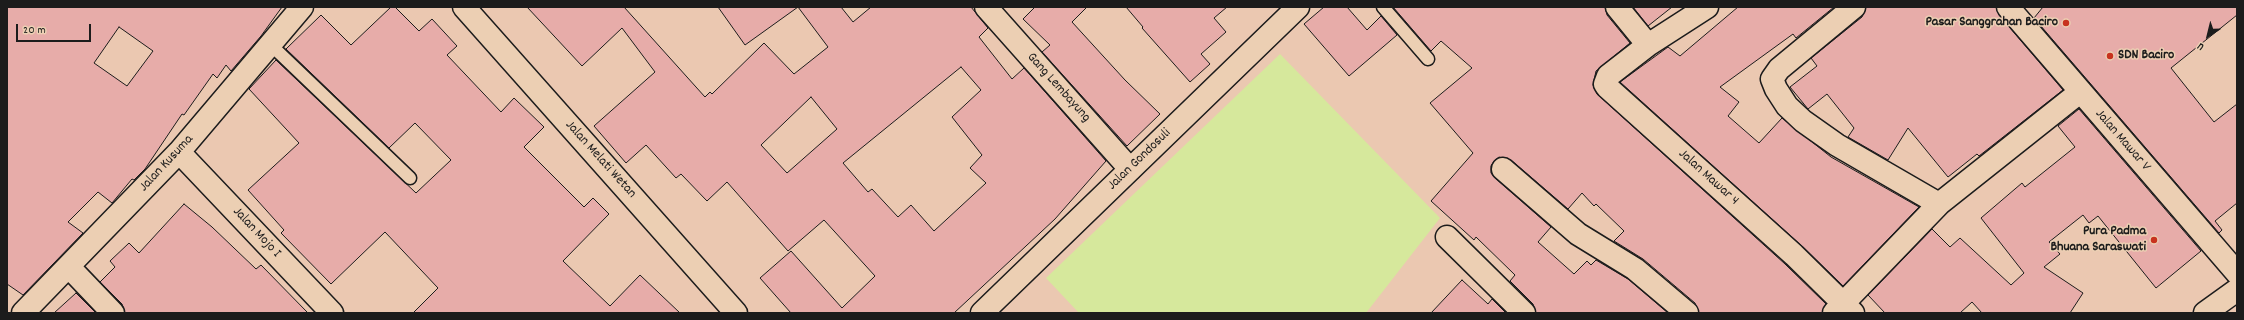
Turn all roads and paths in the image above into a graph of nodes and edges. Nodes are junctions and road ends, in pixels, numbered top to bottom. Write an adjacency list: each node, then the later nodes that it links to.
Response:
1 (302, 7): 10 (street, Jalan Kusuma)
2 (464, 7): 27 (street, Jalan Melati Wetan)
3 (986, 7): 15 (street, Gang Lembayung)
4 (1298, 7): 15 (street, Jalan Gondosuli)
5 (1383, 7): 12 (lane)
6 (1617, 7): 11 (street)
7 (1707, 7): 11 (street)
8 (1854, 7): 18 (street)
9 (2008, 7): 13 (street, Jalan Mawar V)
10 (271, 45): 14 (street, Jalan Kusuma); 17 (lane)
11 (1648, 45): 23 (street, Jalan Mawar 4)
12 (1428, 59)
13 (2080, 92): 18 (street); 21 (street, Jalan Mawar V)
14 (180, 152): 20 (street, Jalan Kusuma); 26 (street, Jalan Mojo I)
15 (1130, 169): 28 (street, Jalan Gondosuli)
16 (1503, 169): 30 (street)
17 (410, 178)
18 (1939, 204): 23 (street)
19 (1447, 237): 29 (street)
20 (69, 267): 24 (street, Jalan Kusuma); 25 (street)
21 (2237, 273)
22 (2237, 290): 31 (street)
23 (1844, 310)
24 (23, 313)
25 (113, 313)
26 (332, 313)
27 (736, 313)
28 (982, 313)
29 (1524, 313)
30 (1687, 313)
31 (2205, 313)

